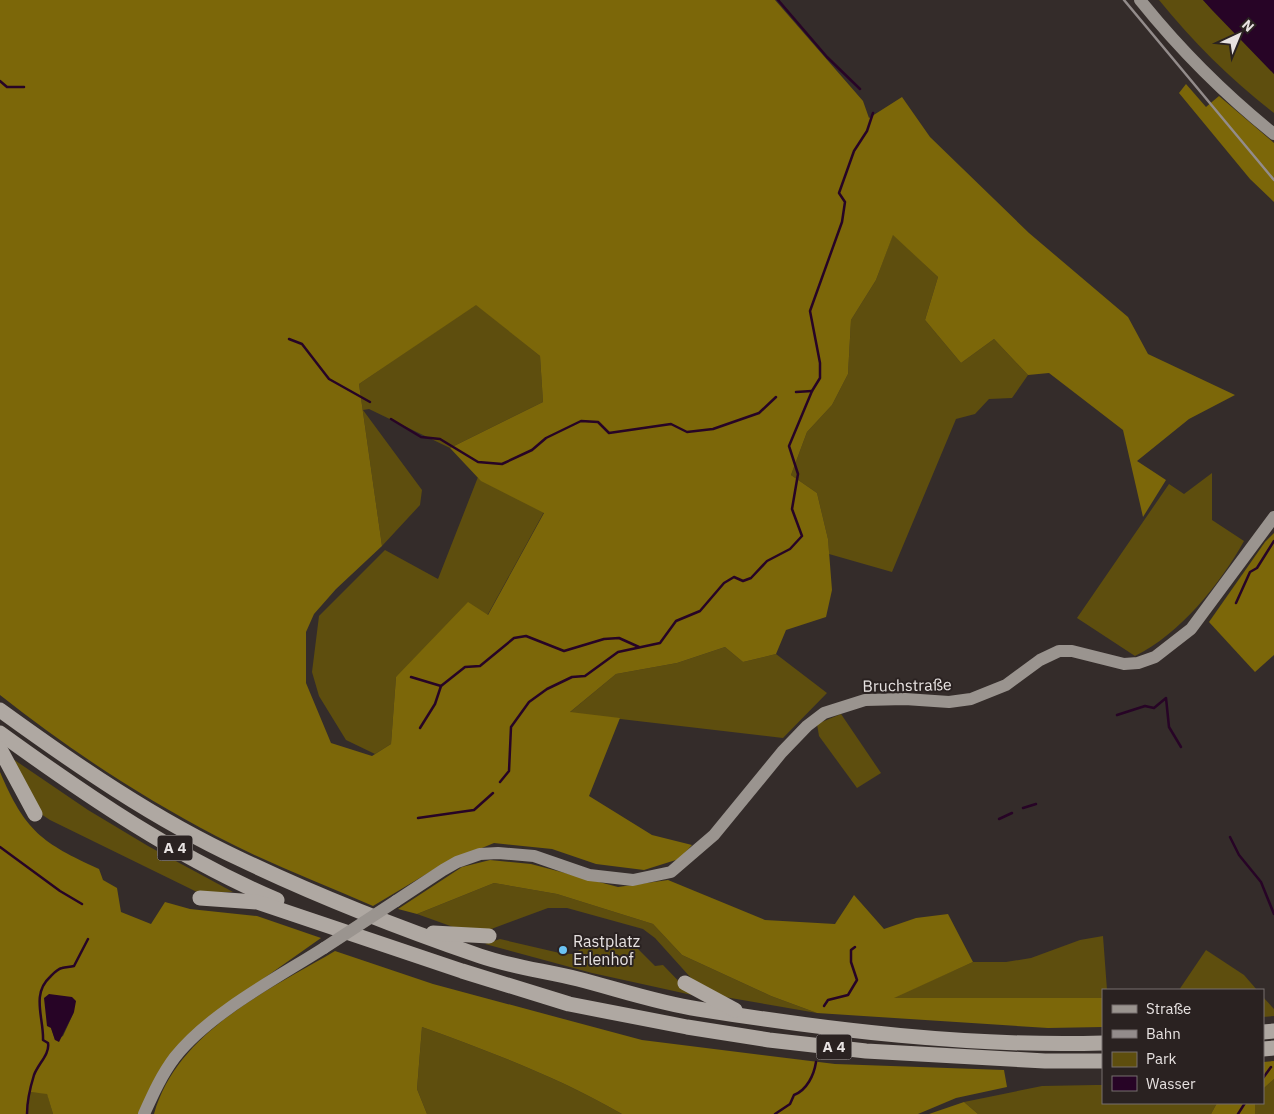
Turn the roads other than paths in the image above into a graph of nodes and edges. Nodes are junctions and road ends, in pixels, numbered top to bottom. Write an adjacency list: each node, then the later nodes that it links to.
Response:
1 (1140, 0): 2 (main road)
2 (1274, 134)
3 (1274, 516): 16 (main road, Bruchstraße, bridge)
4 (0, 710): 9 (highway, A 4)
5 (0, 733): 11 (highway, A 4)
6 (0, 749): 7 (highway)
7 (35, 814)
8 (200, 898): 11 (highway)
9 (418, 932): 10 (highway); 13 (highway, A 4)
10 (489, 936)
11 (365, 939): 15 (highway, A 4)
12 (685, 984): 13 (highway)
13 (742, 1015): 14 (highway, A 4)
14 (1102, 1043)
15 (1102, 1061)
16 (144, 1114)

